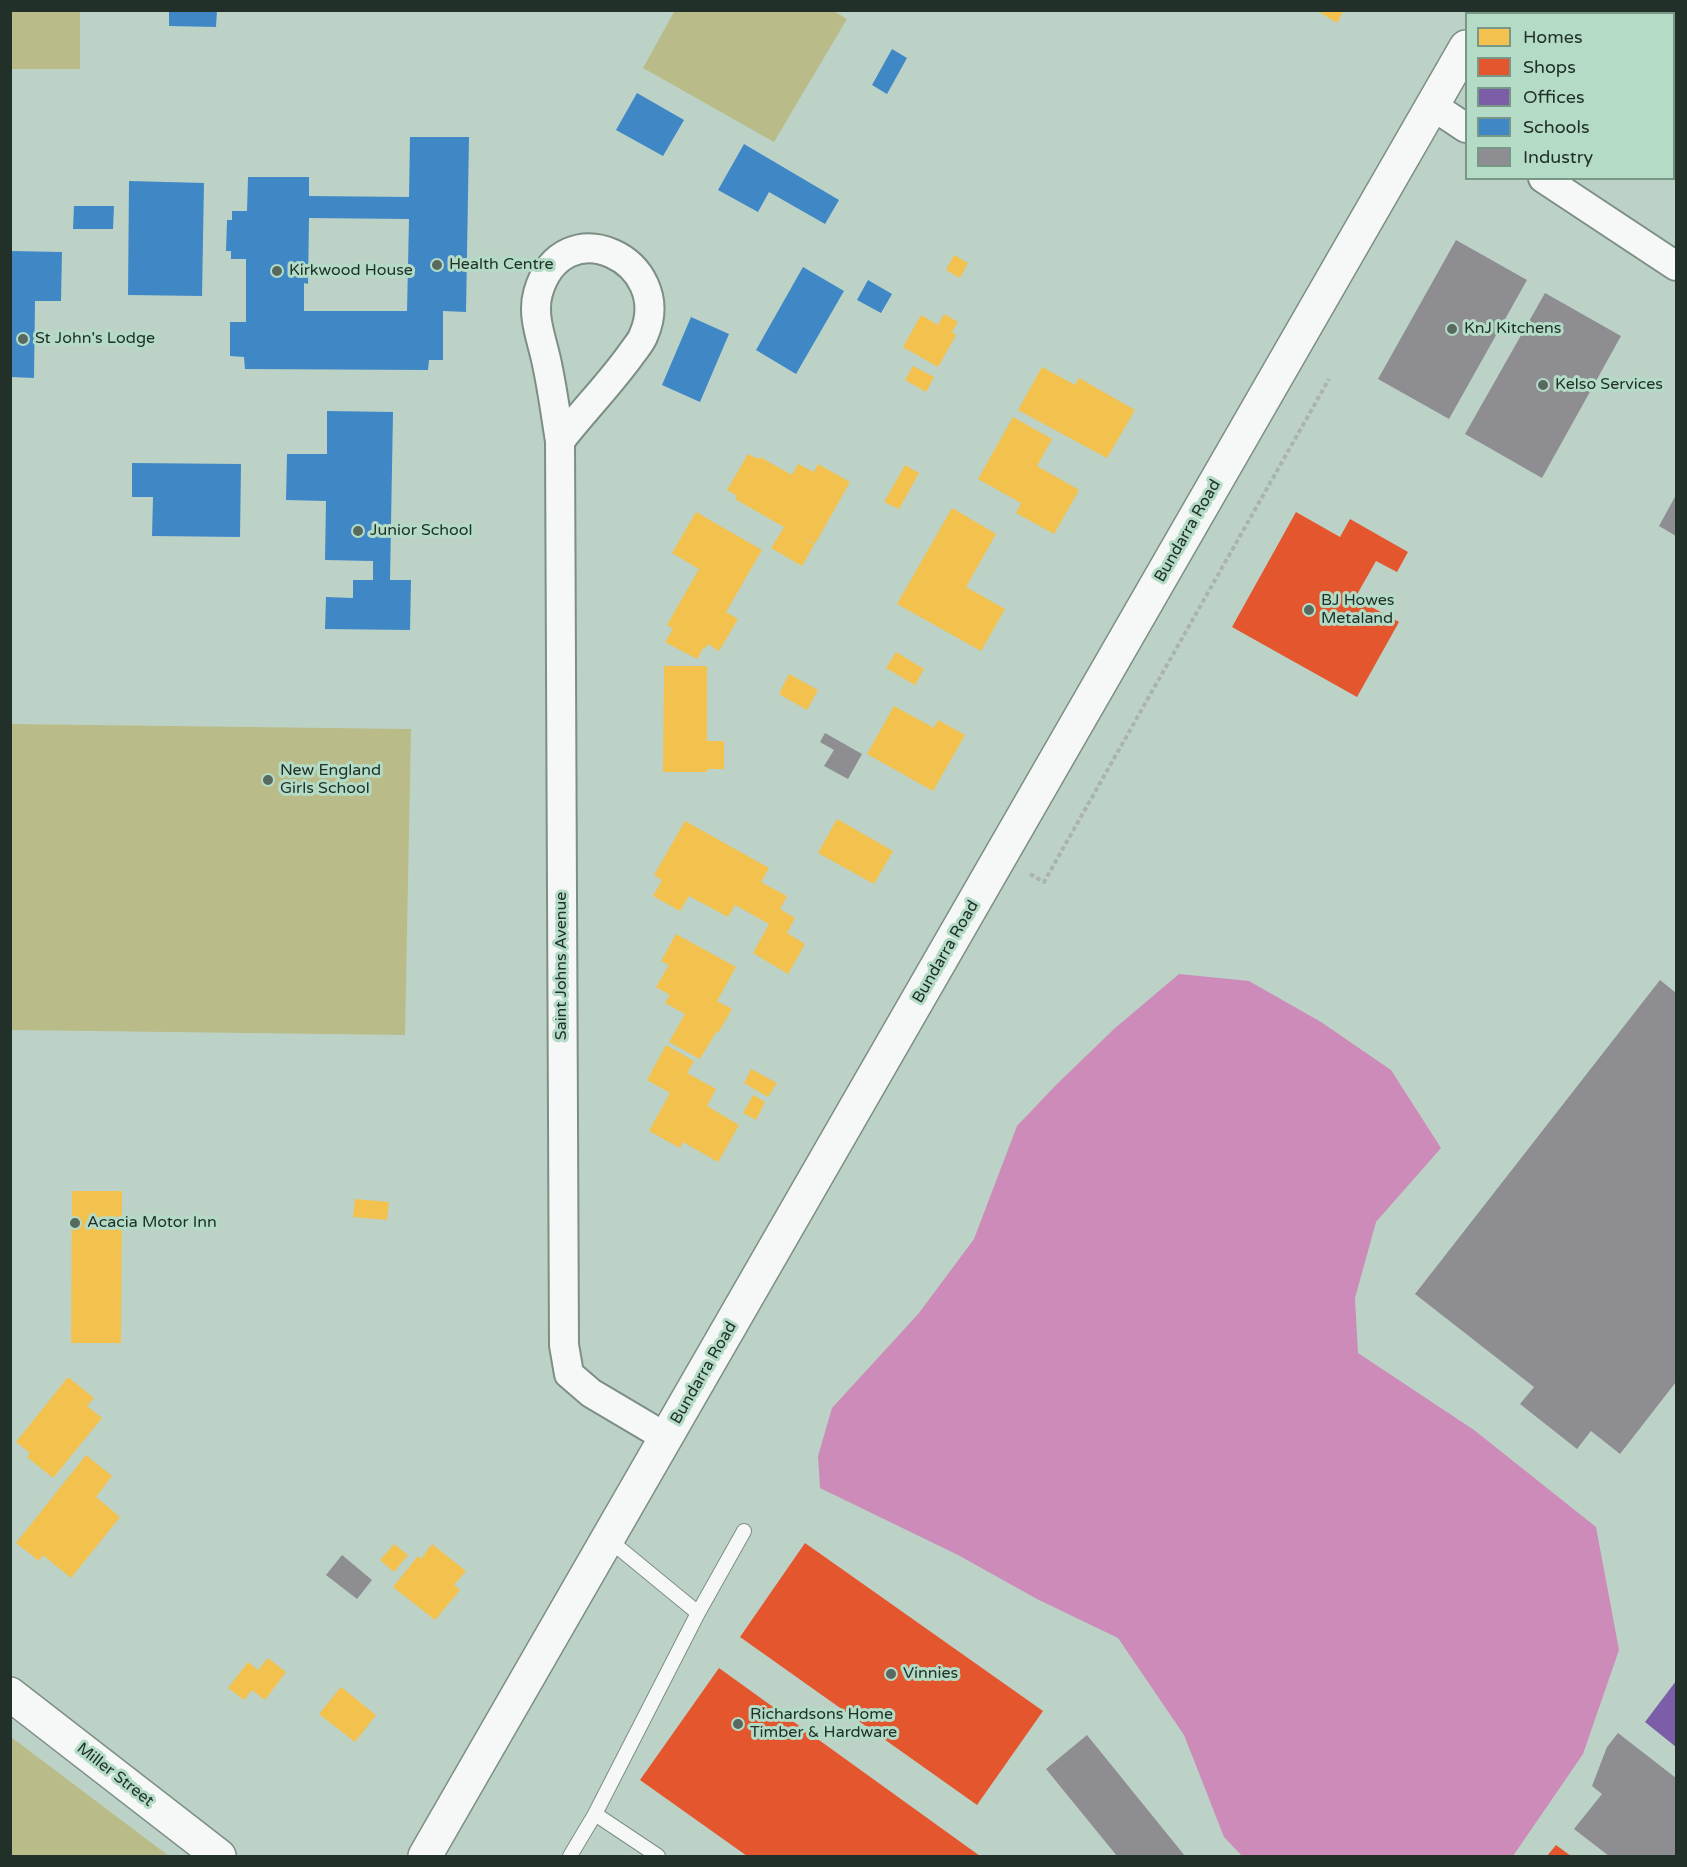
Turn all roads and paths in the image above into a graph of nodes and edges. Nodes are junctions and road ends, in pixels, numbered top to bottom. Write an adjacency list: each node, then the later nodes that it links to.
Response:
1 (1465, 50): 2 (main road, Bundarra Road)
2 (1433, 106): 3 (street); 9 (main road, Bundarra Road)
3 (1465, 127)
4 (1546, 180): 5 (street)
5 (1677, 266)
6 (1329, 379): 8 (path)
7 (560, 441): 7 (street, Saint Johns Avenue); 9 (street, Saint Johns Avenue)
8 (1029, 874)
9 (667, 1438): 11 (main road, Bundarra Road)
10 (744, 1531): 12 (lane)
11 (608, 1539): 12 (lane); 16 (main road, Bundarra Road)
12 (698, 1612): 14 (lane)
13 (10, 1694): 15 (main road, Miller Street)
14 (595, 1814): 17 (lane); 18 (lane)
15 (219, 1857)
16 (425, 1857)
17 (570, 1857)
18 (658, 1857)

